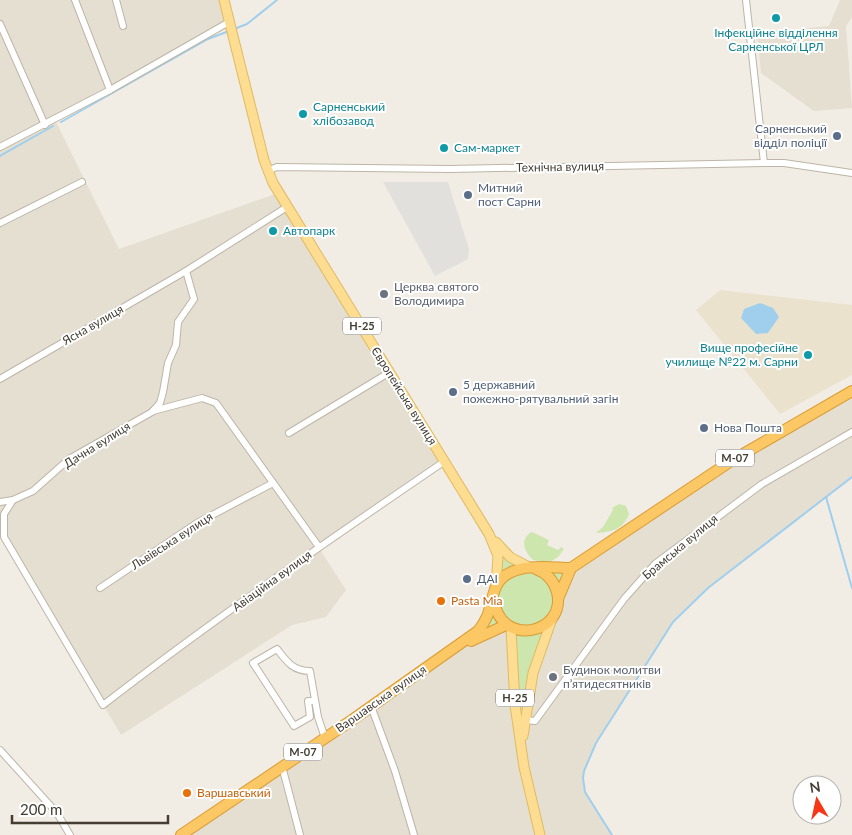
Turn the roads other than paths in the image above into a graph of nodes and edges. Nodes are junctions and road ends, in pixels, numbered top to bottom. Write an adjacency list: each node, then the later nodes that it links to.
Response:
1 (75, 0): 8 (street)
2 (116, 0): 6 (street)
3 (224, 0): 7 (main road, Європейська вулиця / Н-25)
4 (746, 0): 11 (street)
5 (0, 24): 9 (street)
6 (123, 26)
7 (230, 27): 8 (street); 12 (main road, Європейська вулиця / Н-25)
8 (110, 90): 9 (street)
9 (45, 125): 10 (street)
10 (0, 147)
11 (764, 163): 12 (street, Технічна вулиця); 13 (street, Технічна вулиця)
12 (267, 171): 15 (main road, Європейська вулиця / Н-25)
13 (852, 174)
14 (82, 182): 16 (street)
15 (288, 207): 17 (street); 18 (main road, Європейська вулиця / Н-25)
16 (0, 223)
17 (186, 271): 19 (street, Ясна вулиця); 21 (street)
18 (390, 372): 23 (street); 24 (main road, Європейська вулиця / Н-25)
19 (0, 380)
20 (852, 391): 33 (highway, М-07)
21 (152, 412): 25 (street, Дачна вулиця); 26 (street, Дачна вулиця)
22 (852, 432): 43 (street, Брамська вулиця)
23 (289, 433)
24 (445, 461): 30 (main road, Європейська вулиця / Н-25); 31 (street, Авіаційна вулиця)
25 (273, 483): 31 (street, Дачна вулиця); 34 (street, Львівська вулиця)
26 (13, 500): 27 (street); 28 (street, Дачна вулиця)
27 (0, 502)
28 (6, 508): 29 (street, Дачна вулиця); 31 (street, Авіаційна вулиця)
29 (0, 516)
30 (489, 534): 32 (main road, Європейська вулиця / Н-25); 35 (main road, Європейська вулиця / Н-25)
31 (319, 547)
32 (532, 568): 33 (highway); 35 (highway); 37 (highway, Н-25)
33 (571, 568): 37 (highway)
34 (100, 588)
35 (495, 589): 36 (highway, М-07)
36 (494, 600): 39 (highway, Н-25); 40 (highway, М-07)
37 (558, 600): 38 (highway)
38 (555, 612): 39 (highway); 43 (main road, Н-25)
39 (509, 626): 40 (highway, М-07); 47 (main road, Н-25)
40 (456, 647): 42 (highway, Варшавська вулиця / М-07)
41 (314, 701): 41 (street); 44 (street)
42 (371, 706): 44 (highway, Варшавська вулиця / М-07); 51 (street)
43 (525, 720): 47 (main road, Н-25)
44 (325, 738): 46 (highway, Варшавська вулиця / М-07)
45 (0, 750): 48 (street)
46 (282, 766): 49 (highway, Варшавська вулиця / М-07); 50 (street)
47 (524, 767): 52 (main road, Н-25)
48 (70, 835)
49 (181, 835)
50 (300, 835)
51 (414, 835)
52 (540, 835)

